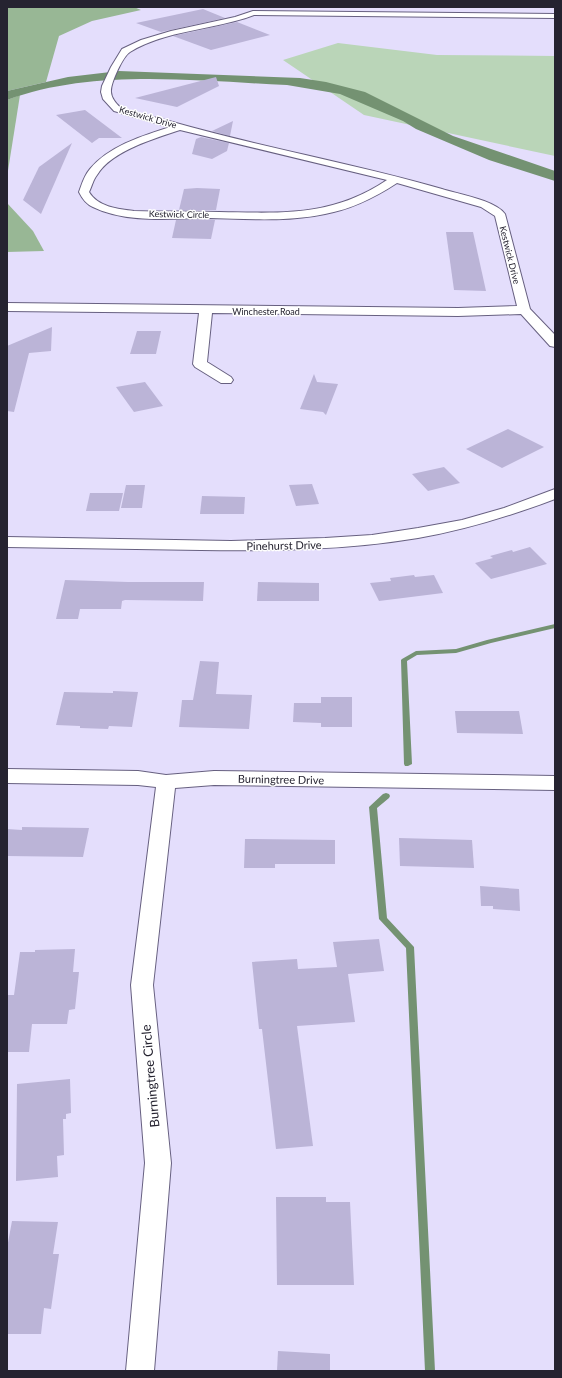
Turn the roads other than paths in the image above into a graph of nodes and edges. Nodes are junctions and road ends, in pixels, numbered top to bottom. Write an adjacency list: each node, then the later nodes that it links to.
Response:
1 (240, 7): 3 (street)
2 (459, 11): 3 (street, Kestwick Drive); 4 (street, Kestwick Drive)
3 (253, 13): 5 (street, Kestwick Drive)
4 (555, 16)
5 (180, 126): 6 (street, Kestwick Drive); 6 (street, Kestwick Circle)
6 (395, 179): 9 (street, Kestwick Drive)
7 (7, 307): 8 (street, Winchester Road)
8 (206, 310): 9 (street, Winchester Road); 11 (street)
9 (524, 310): 10 (street, Kestwick Drive)
10 (555, 343)
11 (226, 380)
12 (555, 494): 13 (street, Pinehurst Drive)
13 (7, 542)
14 (7, 776): 15 (street, Burningtree Drive)
15 (166, 782): 16 (street, Burningtree Drive); 17 (street, Burningtree Circle)
16 (555, 783)
17 (140, 1371)

